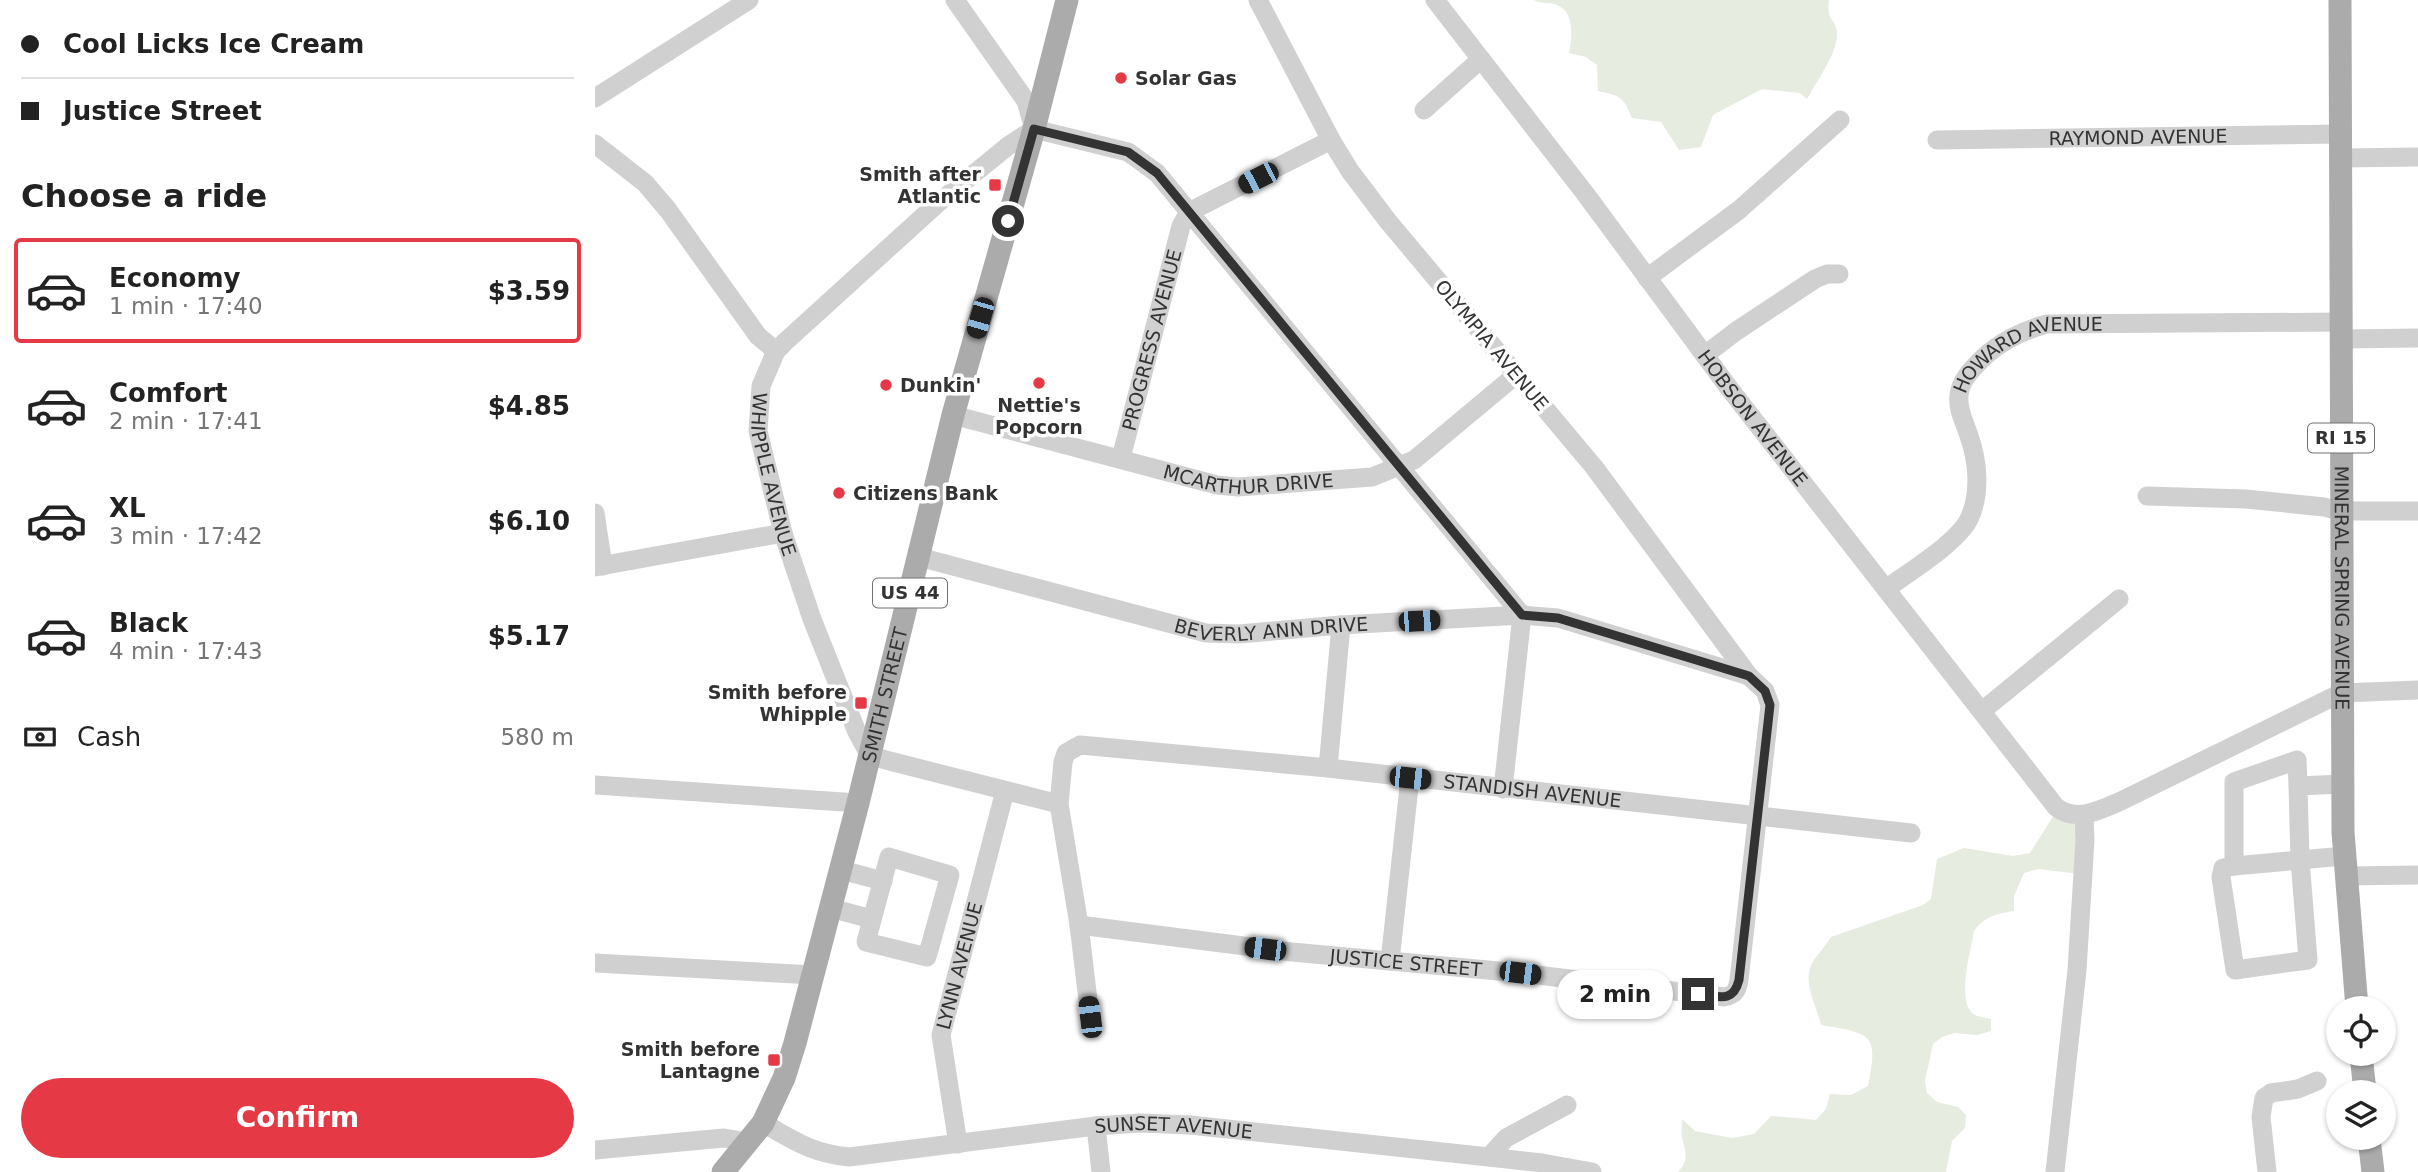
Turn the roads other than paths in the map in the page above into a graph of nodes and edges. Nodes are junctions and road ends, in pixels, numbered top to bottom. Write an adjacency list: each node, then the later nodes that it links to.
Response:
1 (749, 0): 8 (street)
2 (954, 0): 11 (street)
3 (1067, 0): 11 (main road, SMITH STREET / US 44)
4 (1258, 0): 13 (street, OLYMPIA AVENUE)
5 (1436, 0): 7 (street, HOBSON AVENUE)
6 (2340, 0): 12 (main road, MINERAL SPRING AVENUE / RI 15)
7 (1481, 59): 9 (street); 20 (street, HOBSON AVENUE)
8 (595, 98)
9 (1424, 110)
10 (1840, 120): 20 (street)
11 (1034, 129): 18 (street); 23 (street, WHIPPLE AVENUE); 26 (main road, SMITH STREET / US 44)
12 (2340, 134): 14 (street, RAYMOND AVENUE); 17 (main road, MINERAL SPRING AVENUE / RI 15)
13 (1331, 140): 18 (street); 25 (street, OLYMPIA AVENUE)
14 (1937, 140)
15 (595, 144): 23 (street)
16 (2418, 157): 17 (street)
17 (2341, 158): 21 (main road, MINERAL SPRING AVENUE / RI 15)
18 (1189, 212): 27 (street, PROGRESS AVENUE); 28 (street)
19 (1839, 274): 24 (street)
20 (1647, 278): 24 (street, HOBSON AVENUE)
21 (2341, 331): 22 (street, HOWARD AVENUE); 30 (main road, MINERAL SPRING AVENUE / RI 15); 36 (street, HOWARD AVENUE)
22 (2418, 338)
23 (776, 351): 33 (street, WHIPPLE AVENUE)
24 (1705, 355): 36 (street, HOBSON AVENUE)
25 (1517, 374): 28 (street, MCARTHUR DRIVE); 40 (street, OLYMPIA AVENUE)
26 (953, 415): 27 (street, MCARTHUR DRIVE); 34 (main road, SMITH STREET / US 44)
27 (1121, 458): 28 (street, MCARTHUR DRIVE)
28 (1398, 467): 38 (street)
29 (2147, 496): 30 (street)
30 (2341, 511): 31 (street); 42 (main road, MINERAL SPRING AVENUE / RI 15)
31 (2418, 511)
32 (595, 513): 35 (street)
33 (783, 533): 35 (street); 44 (street, WHIPPLE AVENUE)
34 (919, 558): 39 (street, BEVERLY ANN DRIVE); 44 (main road, SMITH STREET / US 44)
35 (599, 566)
36 (1887, 588): 43 (street, HOBSON AVENUE)
37 (2119, 599): 43 (street)
38 (1522, 615): 39 (street, BEVERLY ANN DRIVE); 40 (street, BEVERLY ANN DRIVE); 50 (street)
39 (1341, 625): 45 (street)
40 (1749, 676): 55 (street, OLYMPIA AVENUE)
41 (2418, 690): 42 (street)
42 (2341, 693): 47 (main road, MINERAL SPRING AVENUE / RI 15); 54 (street)
43 (1982, 711): 54 (street, HOBSON AVENUE)
44 (870, 756): 51 (street); 52 (main road, SMITH STREET / US 44)
45 (1328, 768): 46 (street, STANDISH AVENUE); 53 (street, STANDISH AVENUE)
46 (1410, 778): 50 (street, STANDISH AVENUE); 66 (street)
47 (2342, 784): 49 (street); 59 (main road, MINERAL SPRING AVENUE / RI 15)
48 (595, 785): 52 (street)
49 (2298, 786): 57 (street); 58 (street)
50 (1503, 789): 55 (street, STANDISH AVENUE)
51 (1005, 791): 53 (street); 77 (street, LYNN AVENUE)
52 (858, 803): 60 (main road, SMITH STREET / US 44)
53 (1059, 804): 65 (street)
54 (2084, 814): 84 (street)
55 (1757, 815): 56 (street, STANDISH AVENUE); 69 (street, OLYMPIA AVENUE)
56 (1911, 833)
57 (2300, 860): 58 (street); 58 (street); 59 (street)
58 (2234, 866)
59 (2345, 866): 61 (street); 70 (main road, MINERAL SPRING AVENUE / RI 15)
60 (841, 870): 62 (street); 63 (main road, SMITH STREET / US 44)
61 (2418, 875)
62 (883, 881): 64 (street); 64 (street)
63 (830, 908): 64 (street); 68 (main road, SMITH STREET / US 44)
64 (872, 919)
65 (1079, 925): 66 (street, JUSTICE STREET); 71 (street)
66 (1391, 961): 69 (street, JUSTICE STREET)
67 (595, 963): 68 (street)
68 (814, 975): 74 (main road, SMITH STREET / US 44)
69 (1731, 995)
70 (2356, 996)
71 (1090, 1017)
72 (2317, 1082): 85 (street)
73 (1567, 1105): 80 (street)
74 (763, 1123): 76 (main road, SMITH STREET / US 44); 77 (street, SUNSET AVENUE)
75 (1097, 1126): 77 (street, SUNSET AVENUE); 80 (street, SUNSET AVENUE); 82 (street)
76 (748, 1142): 78 (street); 81 (main road, SMITH STREET / US 44)
77 (958, 1144)
78 (595, 1150)
79 (2370, 1150): 86 (main road)
80 (1489, 1157): 83 (street, SUNSET AVENUE)
81 (723, 1172)
82 (1101, 1172)
83 (1592, 1172)
84 (2055, 1172)
85 (2267, 1172)
86 (2372, 1172)

